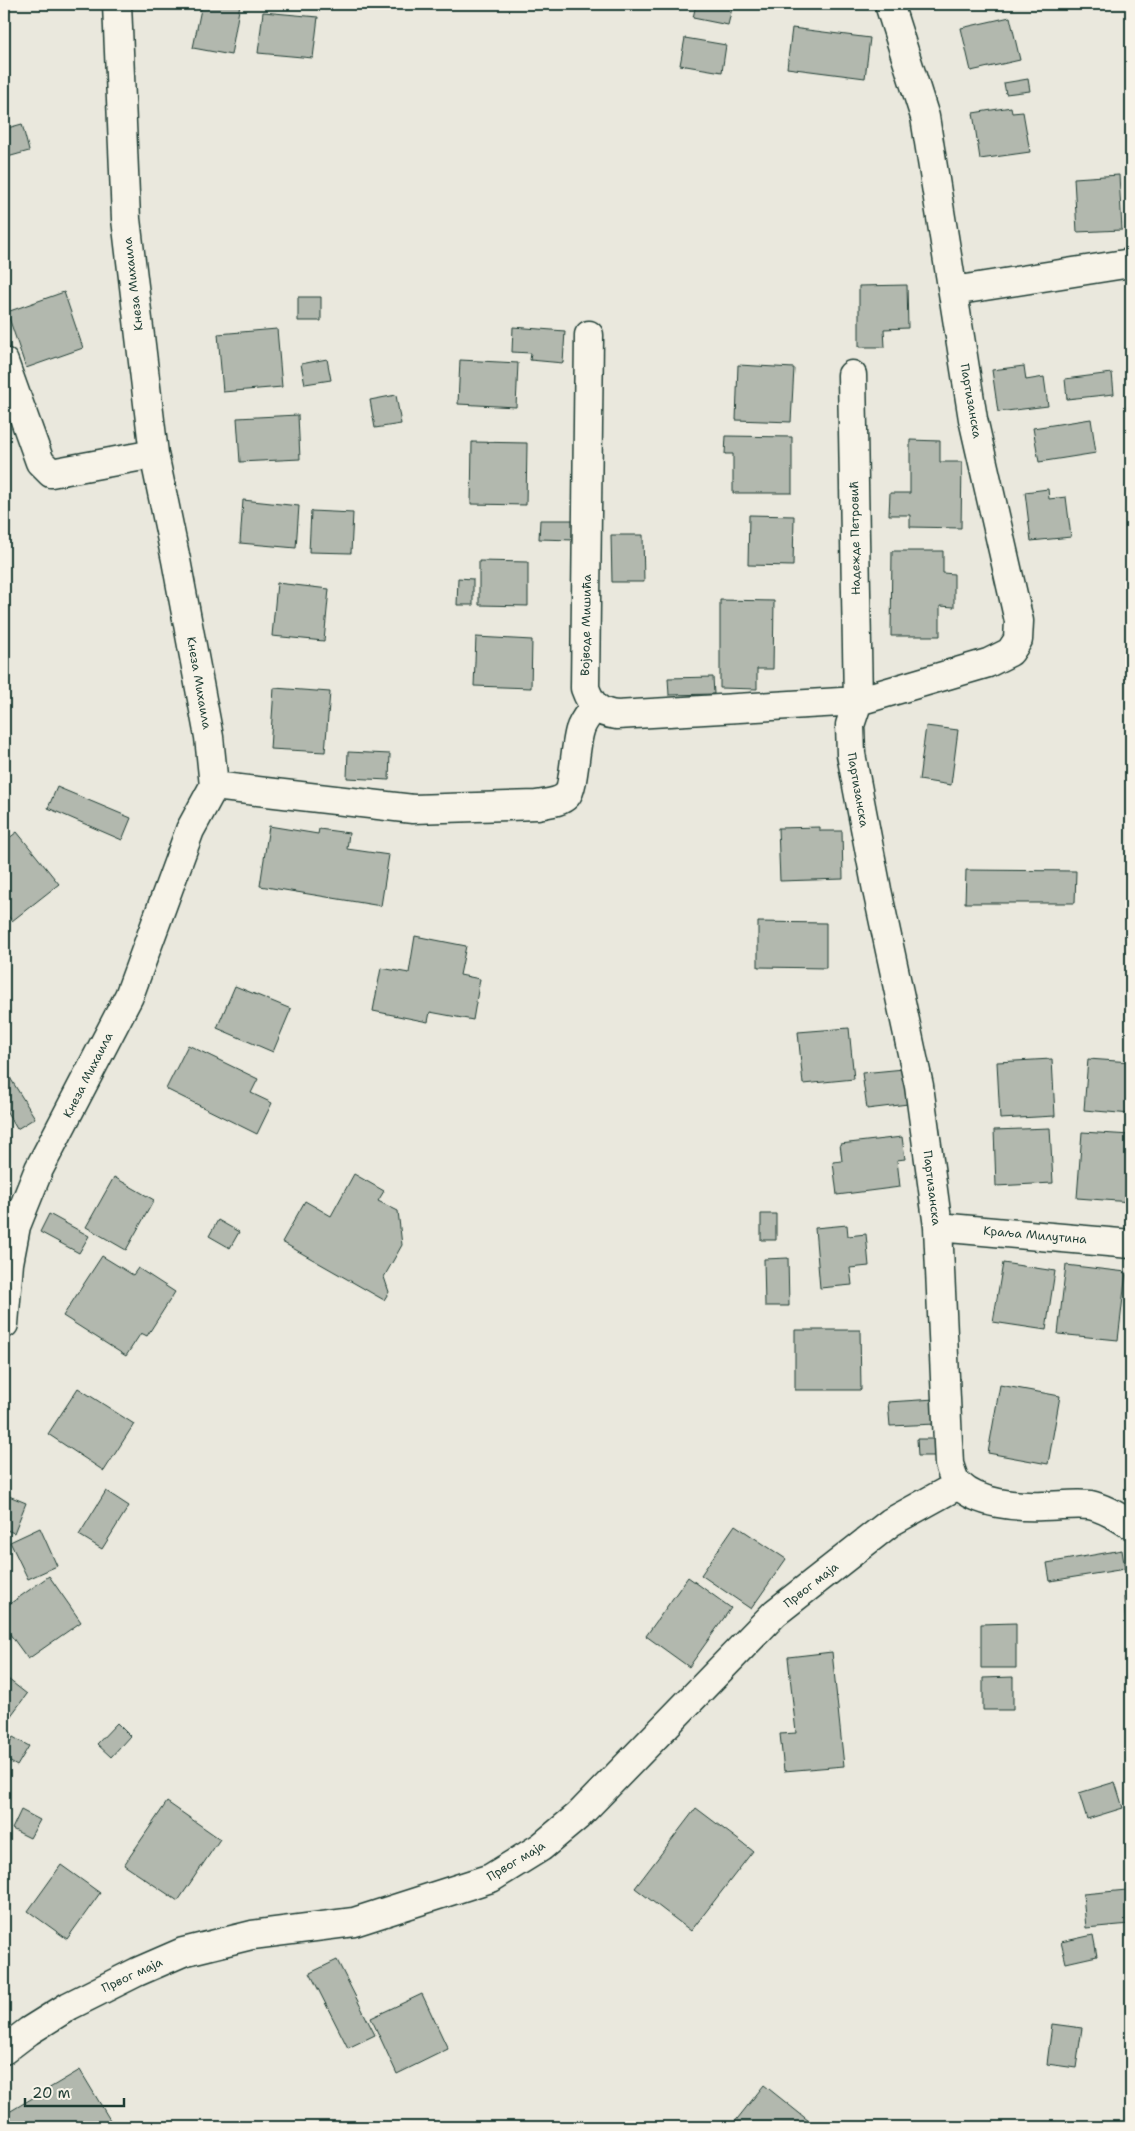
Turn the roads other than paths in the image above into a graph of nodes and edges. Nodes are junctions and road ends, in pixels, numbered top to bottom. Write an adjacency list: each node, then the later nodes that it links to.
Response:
1 (117, 4): 8 (street, Кнеза Михаила)
2 (888, 4): 4 (street, Партизанска)
3 (1131, 263): 4 (street)
4 (953, 291): 9 (street, Партизанска)
5 (589, 334): 10 (street, Војводе Мишића)
6 (4, 362): 8 (street)
7 (852, 375): 9 (street, Надежде Петровић)
8 (154, 454): 11 (street, Кнеза Михаила)
9 (858, 701): 10 (street); 12 (street, Партизанска)
10 (594, 707): 11 (street)
11 (214, 786): 14 (street, Кнеза Михаила)
12 (938, 1227): 13 (street, Краља Милутина); 15 (street, Партизанска)
13 (1131, 1244)
14 (4, 1324)
15 (958, 1484): 16 (street); 17 (street, Првог маја)
16 (1131, 1525)
17 (4, 2050)

